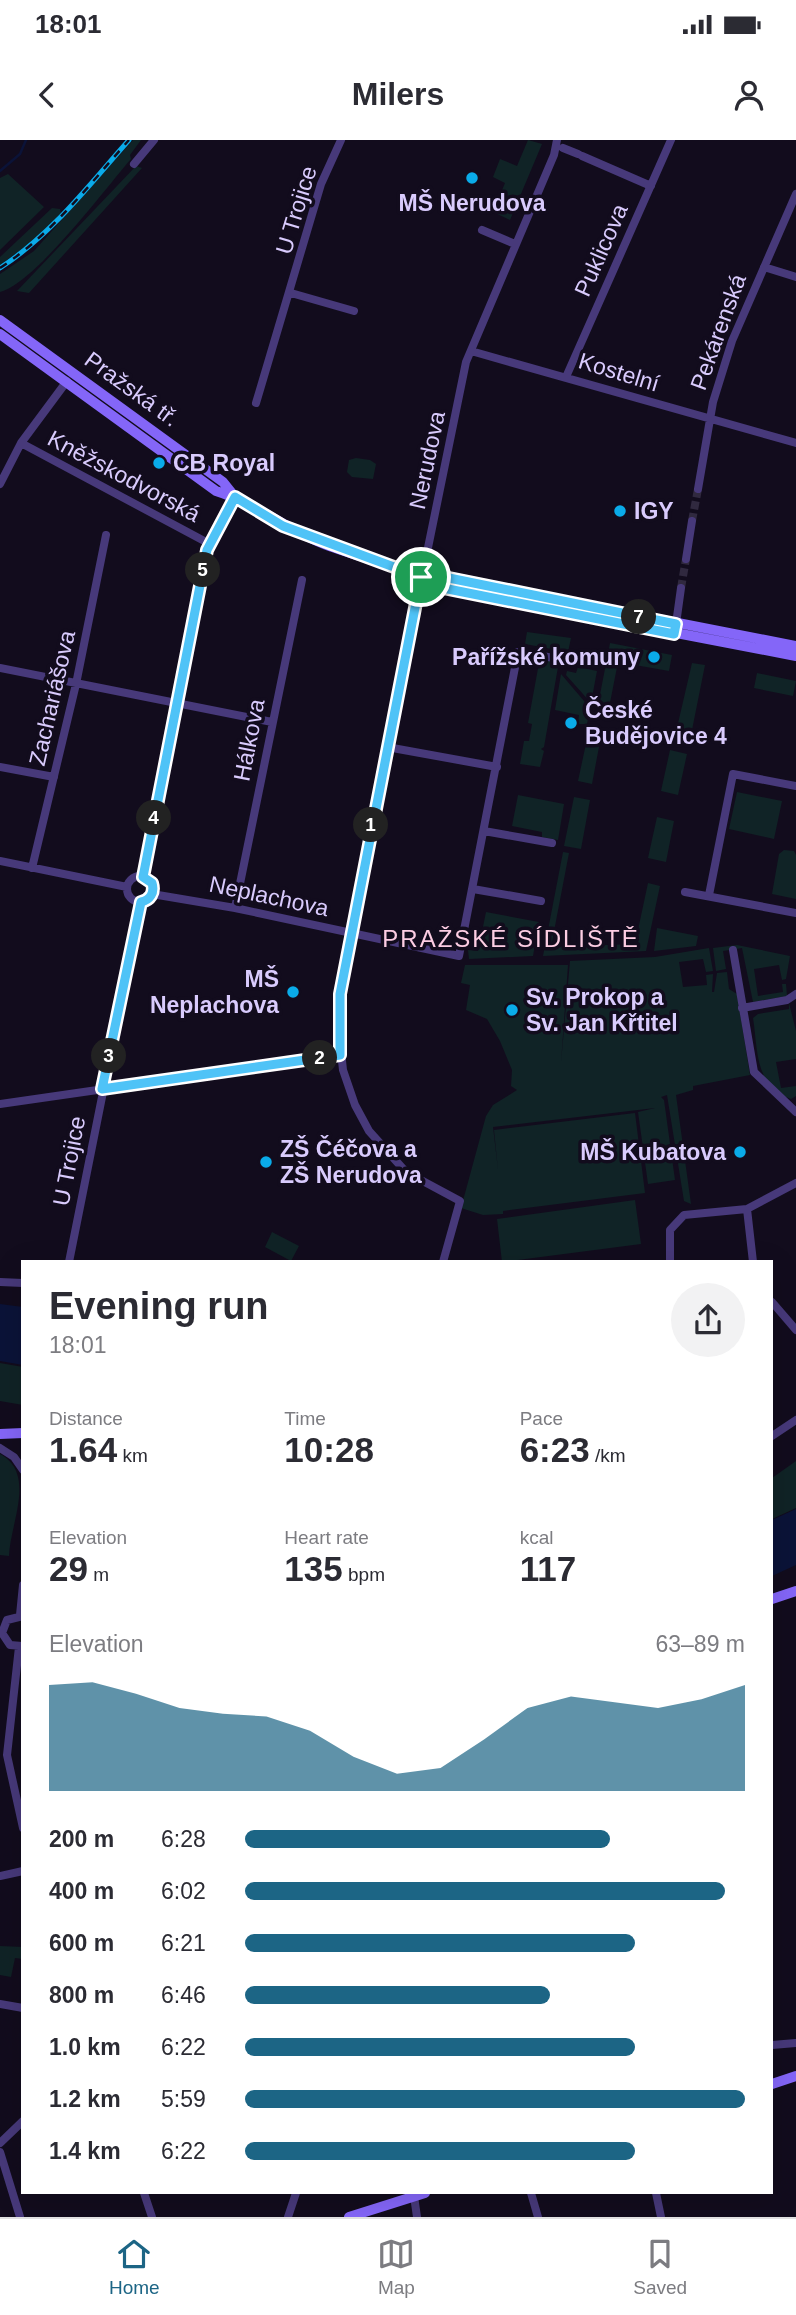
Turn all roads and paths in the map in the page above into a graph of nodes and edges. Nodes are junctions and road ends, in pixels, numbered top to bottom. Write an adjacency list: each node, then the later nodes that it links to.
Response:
1 (154, 140): 6 (street)
2 (341, 140): 13 (street, U Trojice)
3 (557, 140): 10 (street, Nerudova)
4 (671, 140): 7 (street, Puklicova)
5 (564, 148): 7 (street)
6 (134, 164)
7 (651, 186): 18 (street, Puklicova)
8 (796, 194): 11 (street, Pekárenská)
9 (482, 230): 10 (street)
10 (515, 244): 17 (street, Nerudova)
11 (764, 267): 12 (street); 21 (street, Pekárenská)
12 (796, 277)
13 (291, 293): 14 (street); 20 (street, U Trojice)
14 (354, 311)
15 (0, 320): 26 (street, Pražská tř.)
16 (0, 334): 19 (street, Pražská tř.)
17 (471, 351): 18 (street, Kostelní); 31 (street, Nerudova)
18 (566, 377): 21 (street, Kostelní)
19 (67, 381): 22 (street); 26 (street, Pražská tř.)
20 (256, 403)
21 (710, 419): 23 (street, Kostelní); 25 (street, Pekárenská)
22 (21, 443): 24 (street); 29 (street, Kněžskodvorská)
23 (796, 443)
24 (0, 484)
25 (698, 489)
26 (235, 497): 29 (street); 31 (street, Pražská tř.)
27 (692, 521): 30 (street)
28 (106, 535): 39 (street, Zachariášova)
29 (208, 543): 40 (street)
30 (686, 559)
31 (421, 577): 34 (street, Pražská tř.); 42 (street, Nerudova)
32 (302, 580): 41 (street, Hálkova)
33 (681, 588): 34 (street)
34 (678, 634): 35 (street, Pražská tř.); 36 (street, Pražská tř.)
35 (796, 646)
36 (796, 656)
37 (572, 661): 44 (street)
38 (0, 668): 39 (street)
39 (76, 684): 40 (street); 45 (street, Zachariášova)
40 (176, 704): 41 (street); 51 (street)
41 (272, 722): 59 (street, Hálkova)
42 (387, 747): 44 (street); 61 (street, Nerudova)
43 (0, 766): 45 (street)
44 (497, 768): 47 (street)
45 (54, 777): 50 (street, Zachariášova)
46 (796, 786): 56 (street)
47 (484, 831): 48 (street); 53 (street)
48 (552, 843)
49 (0, 861): 50 (street)
50 (32, 868): 52 (street)
51 (143, 877): 52 (street); 55 (street)
52 (127, 887): 58 (street)
53 (472, 889): 57 (street); 61 (street, Neplachova)
54 (685, 892): 56 (street)
55 (152, 894): 58 (street); 59 (street, Neplachova)
56 (709, 895): 60 (street)
57 (541, 901)
58 (141, 902): 66 (street, U Trojice)
59 (235, 908): 61 (street, Neplachova)
60 (796, 913)
61 (350, 934): 65 (street, Nerudova)
62 (733, 950): 64 (street)
63 (796, 994): 64 (street)
64 (743, 1008): 68 (street)
65 (340, 1055): 66 (street); 72 (street, Nerudova)
66 (102, 1089): 67 (street); 71 (street, U Trojice)
67 (0, 1104)
68 (796, 1112)
69 (796, 1183): 70 (street)
70 (747, 1209): 73 (street); 74 (street)
71 (69, 1260)
72 (444, 1260)
73 (670, 1260)
74 (753, 1260)
75 (0, 1282): 76 (street)
76 (21, 1283)
77 (773, 1303): 78 (street)
78 (795, 1329)
79 (796, 1420): 82 (street)
80 (21, 1433): 81 (street)
81 (0, 1434)
82 (773, 1435)
83 (0, 1448): 84 (street)
84 (21, 1467)
85 (796, 1591): 86 (street)
86 (773, 1599)
87 (21, 1616): 88 (street)
88 (21, 1646): 89 (street)
89 (4, 1754): 90 (street)
90 (21, 1820)
91 (21, 1871): 92 (street)
92 (0, 1876)
93 (0, 2004): 94 (street)
94 (21, 2008)
95 (796, 2043): 96 (street)
96 (773, 2045)
97 (796, 2076): 98 (street)
98 (773, 2084)
99 (21, 2123): 100 (street)
100 (0, 2143)
101 (0, 2152): 107 (street)
102 (144, 2194): 108 (street)
103 (296, 2194): 109 (street)
104 (419, 2194): 110 (street); 111 (street)
105 (531, 2194): 112 (street)
106 (656, 2194): 113 (street)
107 (20, 2217)
108 (152, 2217)
109 (288, 2217)
110 (349, 2217)
111 (417, 2217)
112 (538, 2217)
113 (661, 2217)

